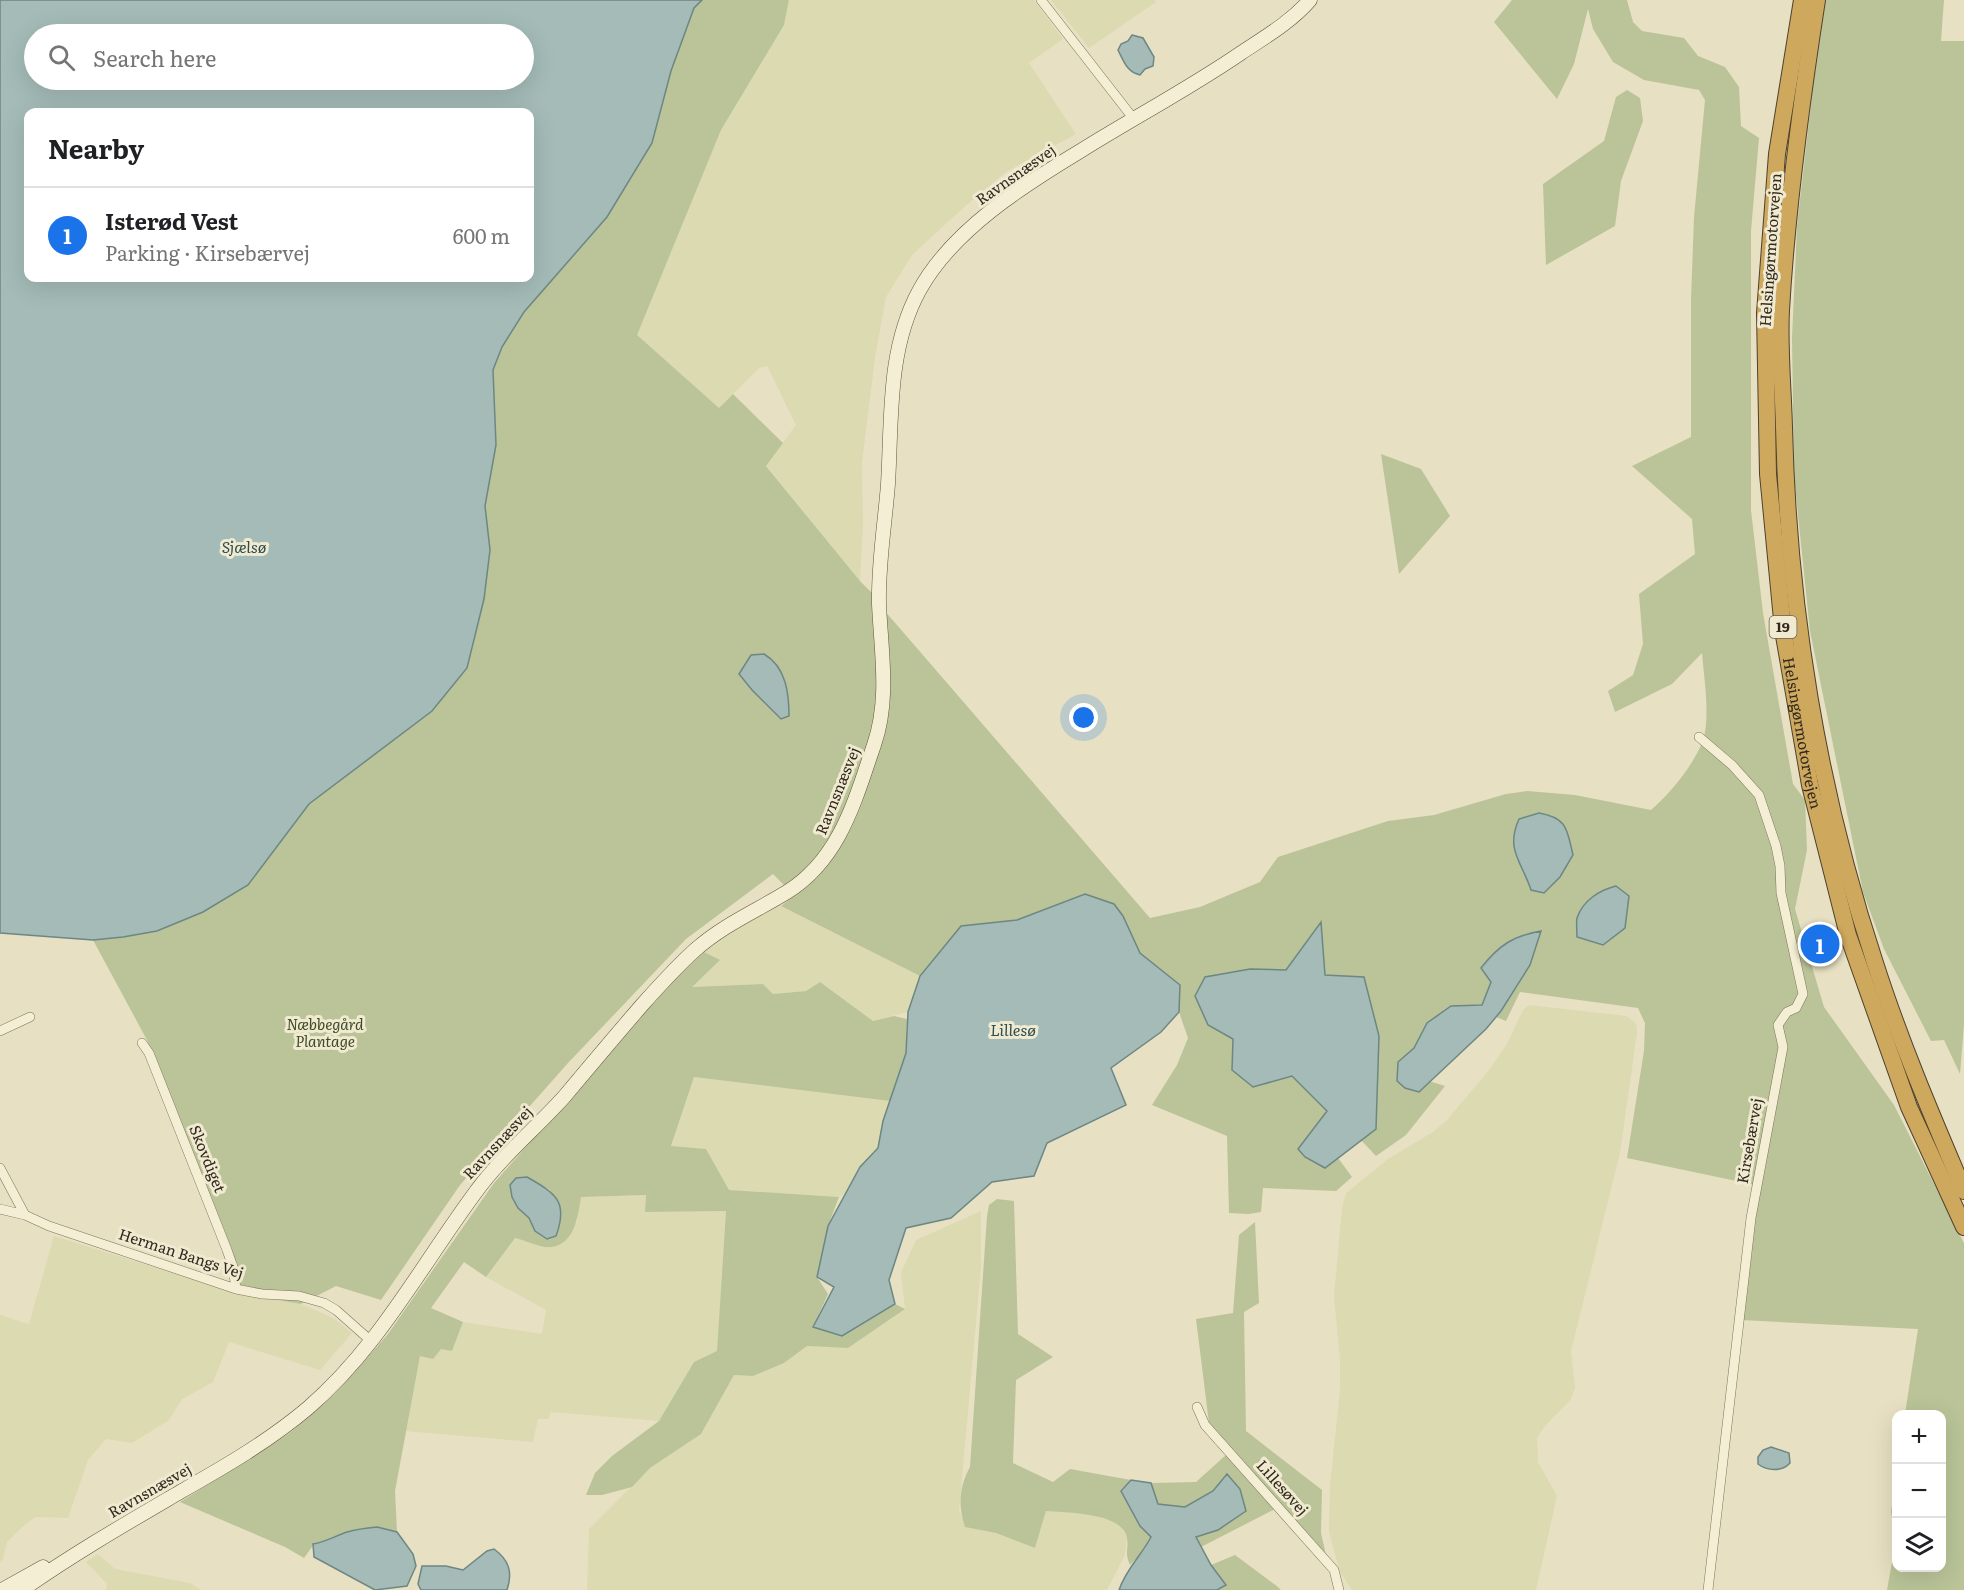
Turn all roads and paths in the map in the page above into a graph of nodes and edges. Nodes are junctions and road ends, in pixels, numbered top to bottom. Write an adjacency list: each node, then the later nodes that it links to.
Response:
1 (1041, 0): 5 (street)
2 (1310, 0): 5 (main road, Ravnsnæsvej)
3 (1802, 0): 14 (highway, Helsingørmotorvejen / 19)
4 (1817, 0): 11 (highway, Helsingørmotorvejen / 19)
5 (1133, 118): 16 (main road, Ravnsnæsvej)
6 (1699, 737): 22 (street, Kirsebærvej)
7 (30, 1017): 8 (street)
8 (0, 1031)
9 (142, 1043): 15 (street, Skovdiget)
10 (0, 1168): 13 (street)
11 (1964, 1191)
12 (0, 1209): 13 (street, Herman Bangs Vej)
13 (25, 1215): 15 (street, Herman Bangs Vej)
14 (1964, 1227)
15 (236, 1289): 16 (street, Herman Bangs Vej)
16 (371, 1341): 18 (main road, Ravnsnæsvej)
17 (1197, 1407): 21 (street, Lillesøvej)
18 (96, 1541): 19 (main road, Ravnsnæsvej); 20 (main road, Ravnsnæsvej)
19 (2, 1590)
20 (22, 1590)
21 (1339, 1590)
22 (1708, 1590)

